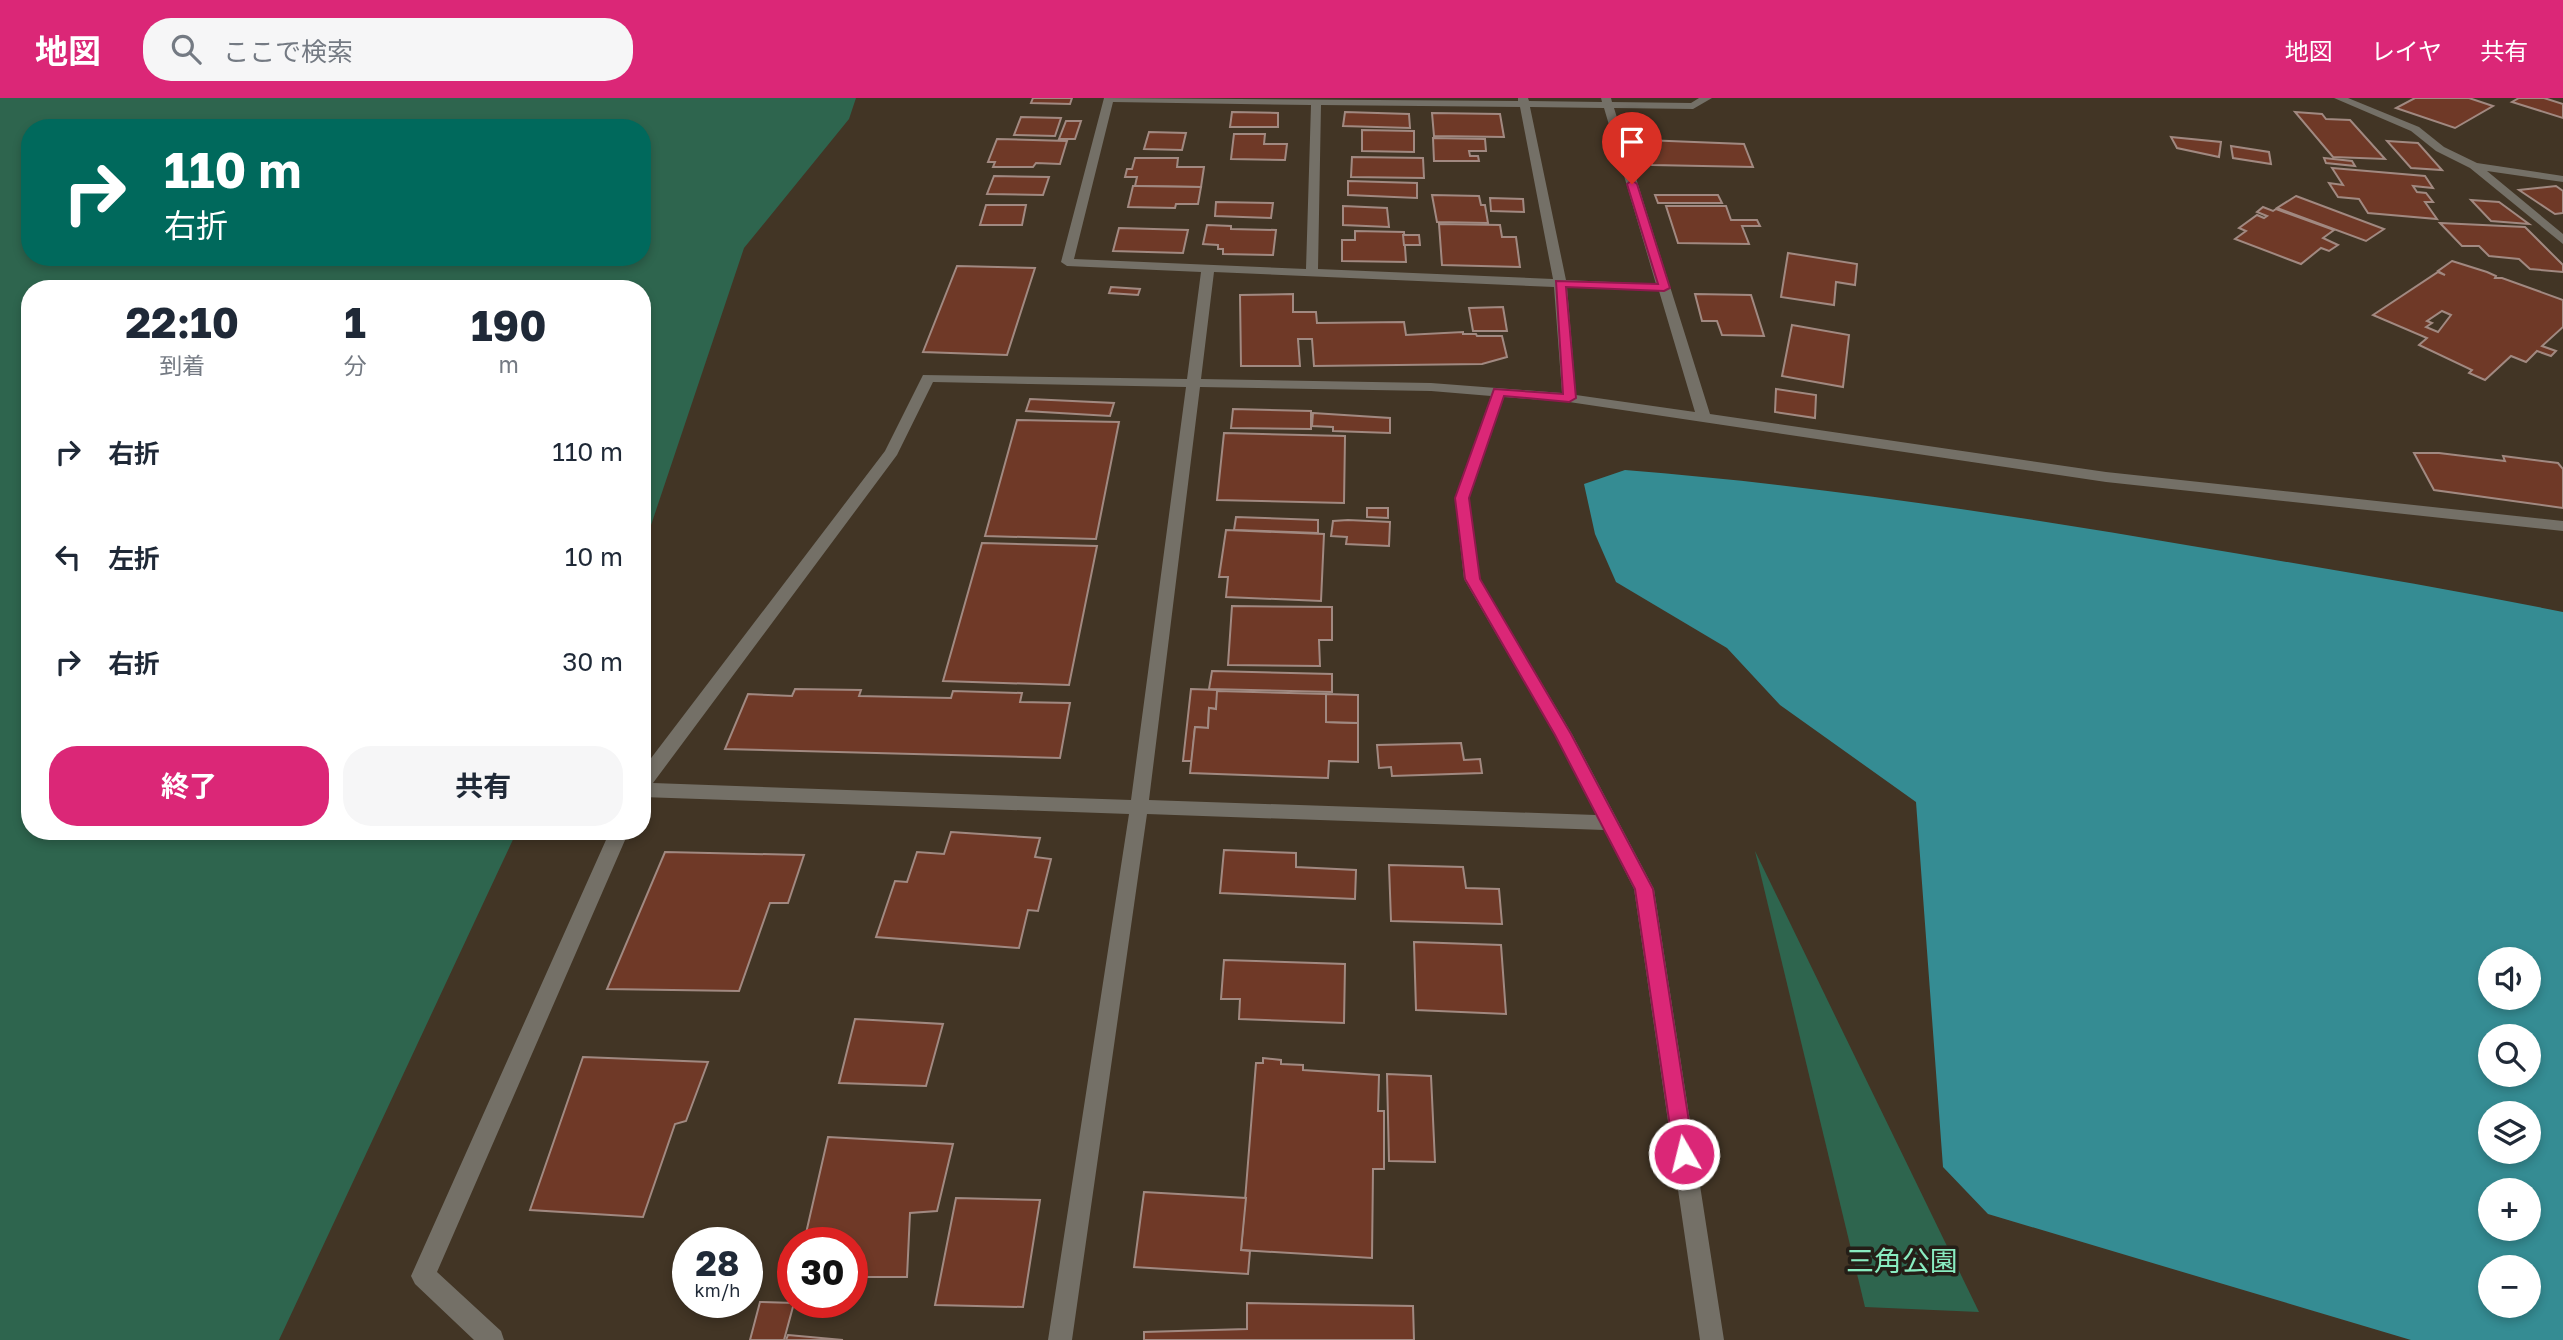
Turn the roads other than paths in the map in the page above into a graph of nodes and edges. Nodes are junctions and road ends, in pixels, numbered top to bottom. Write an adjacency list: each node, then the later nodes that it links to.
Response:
1 (1109, 98): 4 (street); 10 (street)
2 (1707, 98): 6 (street)
3 (2339, 98): 7 (street)
4 (1316, 100): 5 (street); 11 (street)
5 (1524, 102): 6 (street); 12 (street)
6 (1607, 102): 13 (street)
7 (2474, 166): 8 (street); 9 (street)
8 (2563, 179)
9 (2563, 240)
10 (1208, 268): 11 (street); 14 (street)
11 (1312, 272): 12 (street)
12 (1560, 283): 13 (street); 16 (street)
13 (1664, 288): 17 (street)
14 (1194, 383): 15 (street); 19 (street); 21 (street)
15 (1499, 392): 16 (street); 22 (street)
16 (1569, 398): 17 (street)
17 (1704, 419): 18 (street)
18 (2563, 526)
19 (651, 772)
20 (651, 790): 21 (street)
21 (1139, 807): 22 (street); 25 (street)
22 (1610, 823): 26 (street)
23 (616, 840): 24 (street)
24 (492, 1340)
25 (1060, 1340)
26 (1712, 1340)

